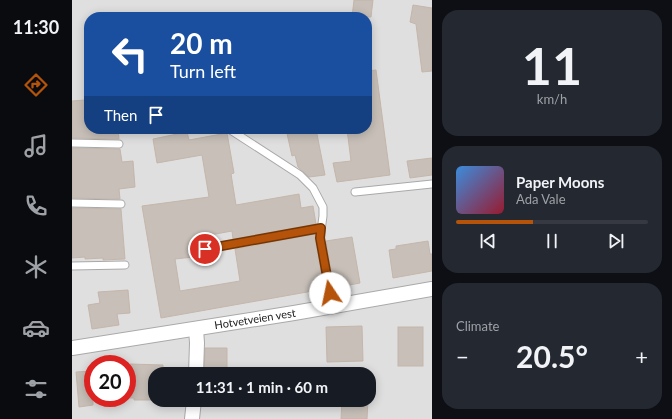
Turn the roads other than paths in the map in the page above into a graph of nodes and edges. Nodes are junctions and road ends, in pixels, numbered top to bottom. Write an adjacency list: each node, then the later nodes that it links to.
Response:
1 (237, 134): 8 (lane)
2 (72, 143): 3 (lane)
3 (119, 144)
4 (432, 184): 5 (lane)
5 (355, 192)
6 (72, 203): 7 (lane)
7 (121, 204)
8 (321, 228): 9 (lane); 13 (lane)
9 (205, 249)
10 (125, 265): 11 (lane)
11 (72, 266)
12 (432, 289): 13 (street, Hotvetveien vest)
13 (332, 306): 14 (street, Hotvetveien vest)
14 (196, 329): 15 (street, Hotvetveien vest); 16 (street)
15 (72, 348)
16 (196, 367)
17 (193, 407): 18 (street)
18 (192, 419)

